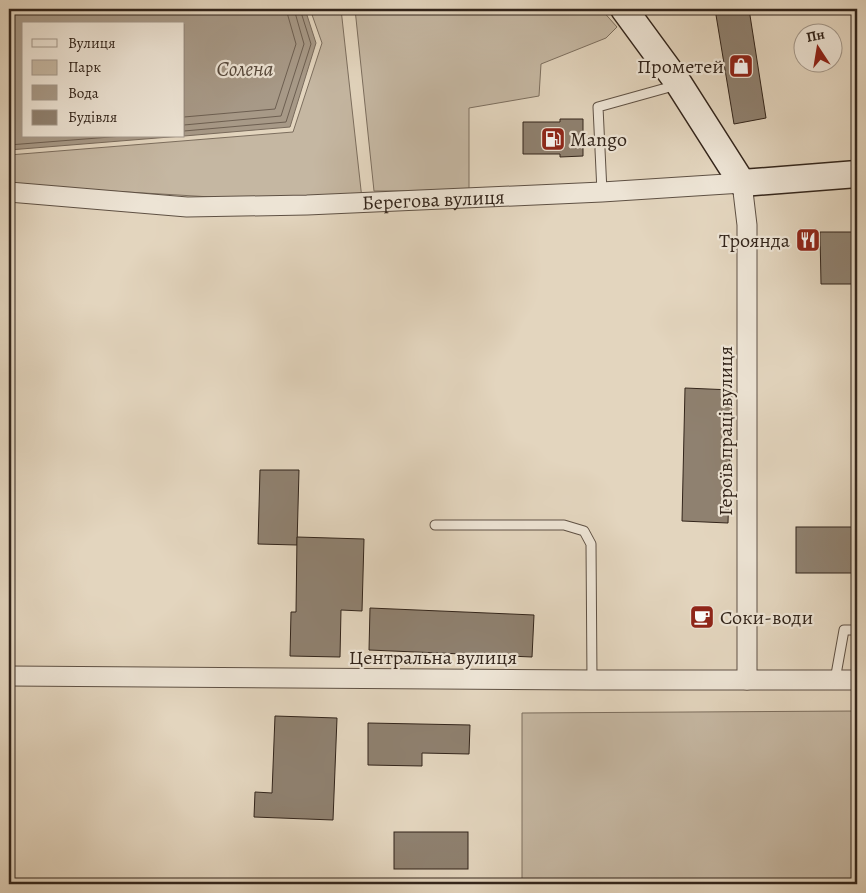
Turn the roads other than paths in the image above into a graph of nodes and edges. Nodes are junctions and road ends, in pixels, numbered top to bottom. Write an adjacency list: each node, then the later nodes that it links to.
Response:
1 (624, 9): 2 (main road)
2 (680, 84): 4 (main road); 6 (lane)
3 (857, 174): 4 (main road, Берегова вулиця)
4 (742, 183): 6 (street, Берегова вулиця); 11 (street, Героїв праці вулиця)
5 (9, 192): 6 (street, Берегова вулиця)
6 (602, 192)
7 (435, 525): 10 (lane)
8 (857, 630): 12 (lane)
9 (9, 676): 10 (street, Центральна вулиця)
10 (592, 680): 11 (street, Центральна вулиця)
11 (747, 680): 12 (street, Центральна вулиця)
12 (835, 680): 13 (street, Центральна вулиця)
13 (857, 680)

